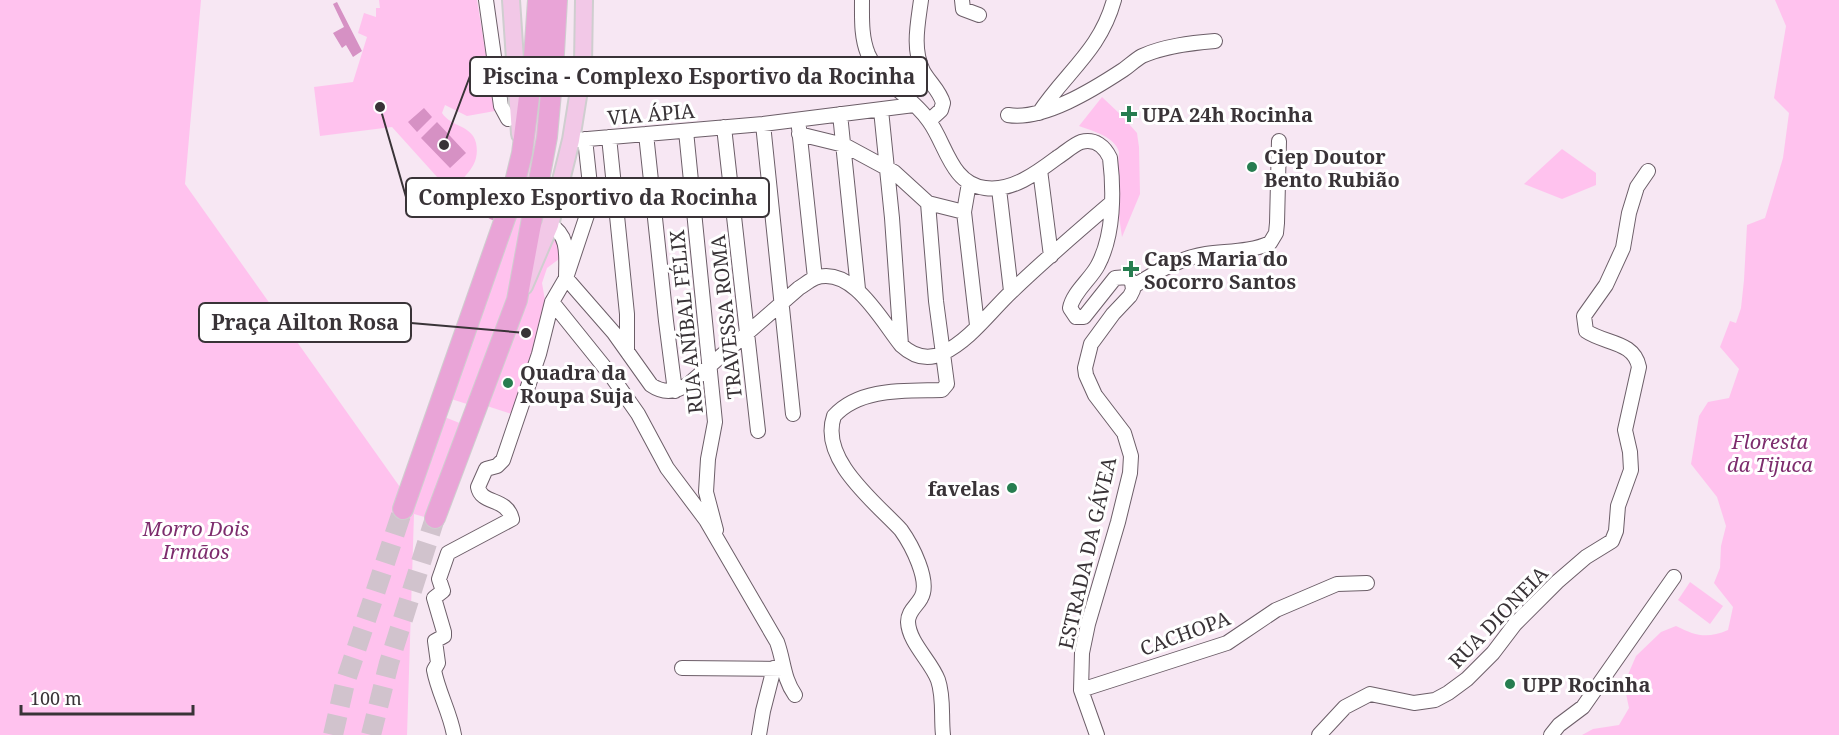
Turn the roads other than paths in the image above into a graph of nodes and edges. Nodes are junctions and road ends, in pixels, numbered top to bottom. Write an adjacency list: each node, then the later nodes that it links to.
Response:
1 (486, 0): 17 (street)
2 (511, 0): 28 (main road)
3 (538, 0): 28 (highway)
4 (557, 0): 44 (highway)
5 (584, 0): 25 (main road)
6 (862, 0): 12 (street)
7 (921, 0): 18 (street)
8 (963, 0): 10 (street)
9 (1114, 0): 14 (street)
10 (979, 15)
11 (1215, 41): 14 (street)
12 (914, 105): 13 (street, VIA ÁPIA); 18 (street)
13 (881, 110): 15 (street, VIA ÁPIA); 29 (street)
14 (1039, 113): 16 (street)
15 (840, 114): 21 (street, VIA ÁPIA); 27 (street)
16 (1008, 115)
17 (508, 119)
18 (929, 121): 32 (street)
19 (763, 124): 20 (street, VIA ÁPIA); 21 (street, VIA ÁPIA); 45 (street)
20 (724, 127): 22 (street, VIA ÁPIA); 48 (street, TRAVESSA ROMA)
21 (799, 127): 27 (street); 40 (street)
22 (686, 130): 23 (street, VIA ÁPIA); 52 (street, RUA ANÍBAL FÉLIX)
23 (646, 134): 24 (street, VIA ÁPIA); 53 (street)
24 (609, 138): 25 (street, VIA ÁPIA); 50 (street)
25 (578, 140): 37 (main road); 39 (street)
26 (1279, 141): 41 (street)
27 (844, 145): 29 (street); 42 (street)
28 (522, 153): 56 (highway)
29 (887, 168): 34 (street); 49 (street)
30 (1040, 170): 33 (street); 35 (street); 38 (street)
31 (1648, 171): 69 (street, RUA DIONEIA)
32 (969, 183): 33 (street); 36 (street)
33 (999, 189): 43 (street)
34 (928, 203): 36 (street); 51 (street)
35 (1111, 203): 38 (street); 41 (street)
36 (964, 212): 47 (street)
37 (549, 225): 39 (street); 44 (main road)
38 (1051, 256): 43 (street)
39 (566, 278): 46 (street); 50 (street)
40 (815, 278): 42 (street); 45 (street)
41 (1134, 286): 63 (street, ESTRADA DA GÁVEA)
42 (858, 289): 49 (street)
43 (1011, 291): 47 (street)
44 (517, 300): 57 (highway)
45 (782, 301): 48 (street); 54 (street)
46 (552, 302): 58 (street); 65 (street)
47 (977, 325): 51 (street)
48 (746, 334): 52 (street); 55 (street, TRAVESSA ROMA)
49 (901, 345): 51 (street)
50 (627, 351): 53 (street)
51 (942, 354): 67 (street)
52 (710, 366): 53 (street); 58 (street, RUA ANÍBAL FÉLIX)
53 (675, 391)
54 (793, 414)
55 (759, 431)
56 (403, 509)
57 (435, 518)
58 (719, 544): 62 (street)
59 (1674, 577): 70 (street)
60 (1366, 583): 63 (street, CACHOPA)
61 (682, 668): 62 (street)
62 (779, 669): 64 (street); 66 (street)
63 (1080, 690): 68 (street, ESTRADA DA GÁVEA)
64 (795, 696)
65 (454, 735)
66 (759, 735)
67 (943, 735)
68 (1097, 735)
69 (1319, 735)
70 (1551, 735)

